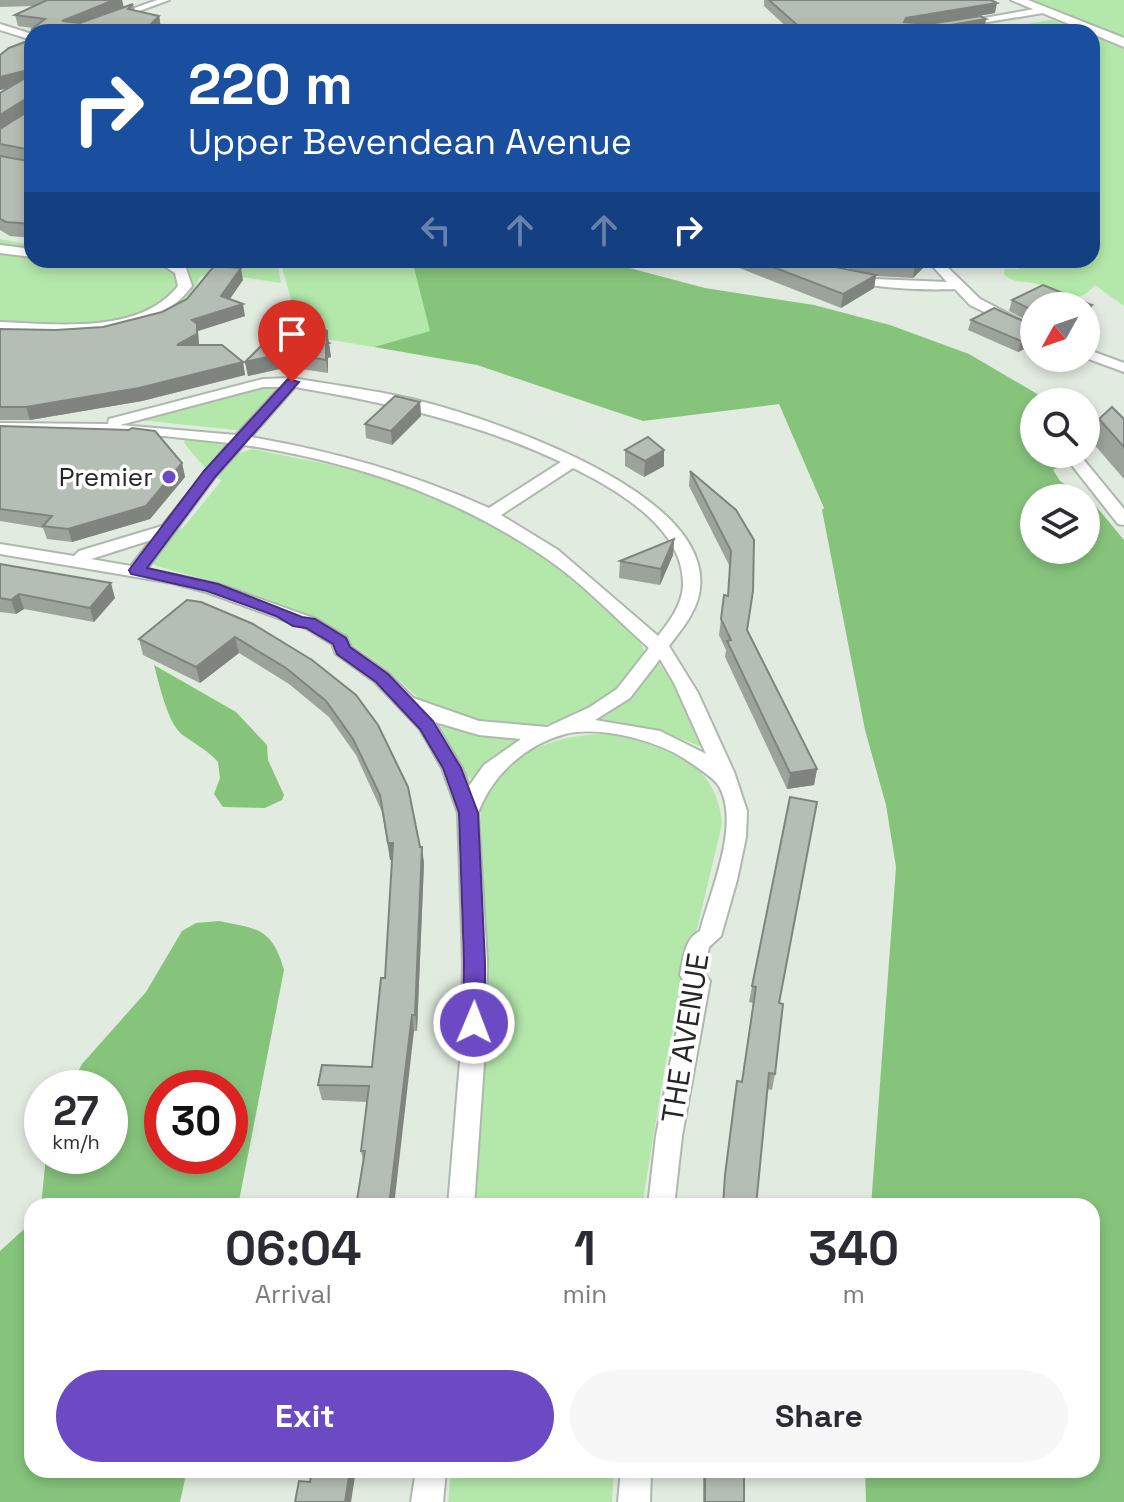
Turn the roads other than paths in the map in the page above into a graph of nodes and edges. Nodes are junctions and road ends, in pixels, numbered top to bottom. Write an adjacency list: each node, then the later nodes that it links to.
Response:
1 (165, 0): 4 (street)
2 (1017, 0): 5 (street)
3 (122, 3): 4 (street)
4 (143, 8): 6 (street)
5 (1040, 11): 7 (street); 8 (street)
6 (97, 24)
7 (960, 24)
8 (1074, 24)
9 (0, 27): 10 (street)
10 (24, 34)
11 (1100, 34): 12 (street)
12 (1124, 43)
13 (0, 249): 14 (street)
14 (24, 252)
15 (176, 268): 20 (street)
16 (822, 268): 18 (street)
17 (940, 268): 18 (street)
18 (955, 285): 19 (street)
19 (1020, 325)
20 (0, 326)
21 (1100, 359): 22 (street)
22 (1124, 368)
23 (292, 382): 24 (street); 26 (street); 27 (street)
24 (111, 427): 25 (street); 26 (street, THE AVENUE)
25 (0, 428)
26 (243, 440): 31 (street, THE AVENUE); 33 (street)
27 (572, 462): 31 (street); 37 (street)
28 (1083, 468): 29 (street)
29 (1085, 471): 30 (street); 32 (street)
30 (1061, 474)
31 (490, 515): 37 (street, THE AVENUE)
32 (1124, 520)
33 (165, 530): 35 (street); 36 (street)
34 (0, 549): 35 (street)
35 (79, 561): 36 (street)
36 (137, 570): 38 (street)
37 (659, 647): 39 (street); 41 (street, THE AVENUE)
38 (382, 678): 40 (street); 42 (street)
39 (568, 727): 40 (street); 41 (street)
40 (546, 733): 42 (street)
41 (728, 783): 44 (street, THE AVENUE)
42 (468, 813): 43 (street)
43 (462, 1198)
44 (662, 1198)
45 (430, 1478): 47 (street)
46 (636, 1478): 48 (street)
47 (427, 1502)
48 (634, 1502)

